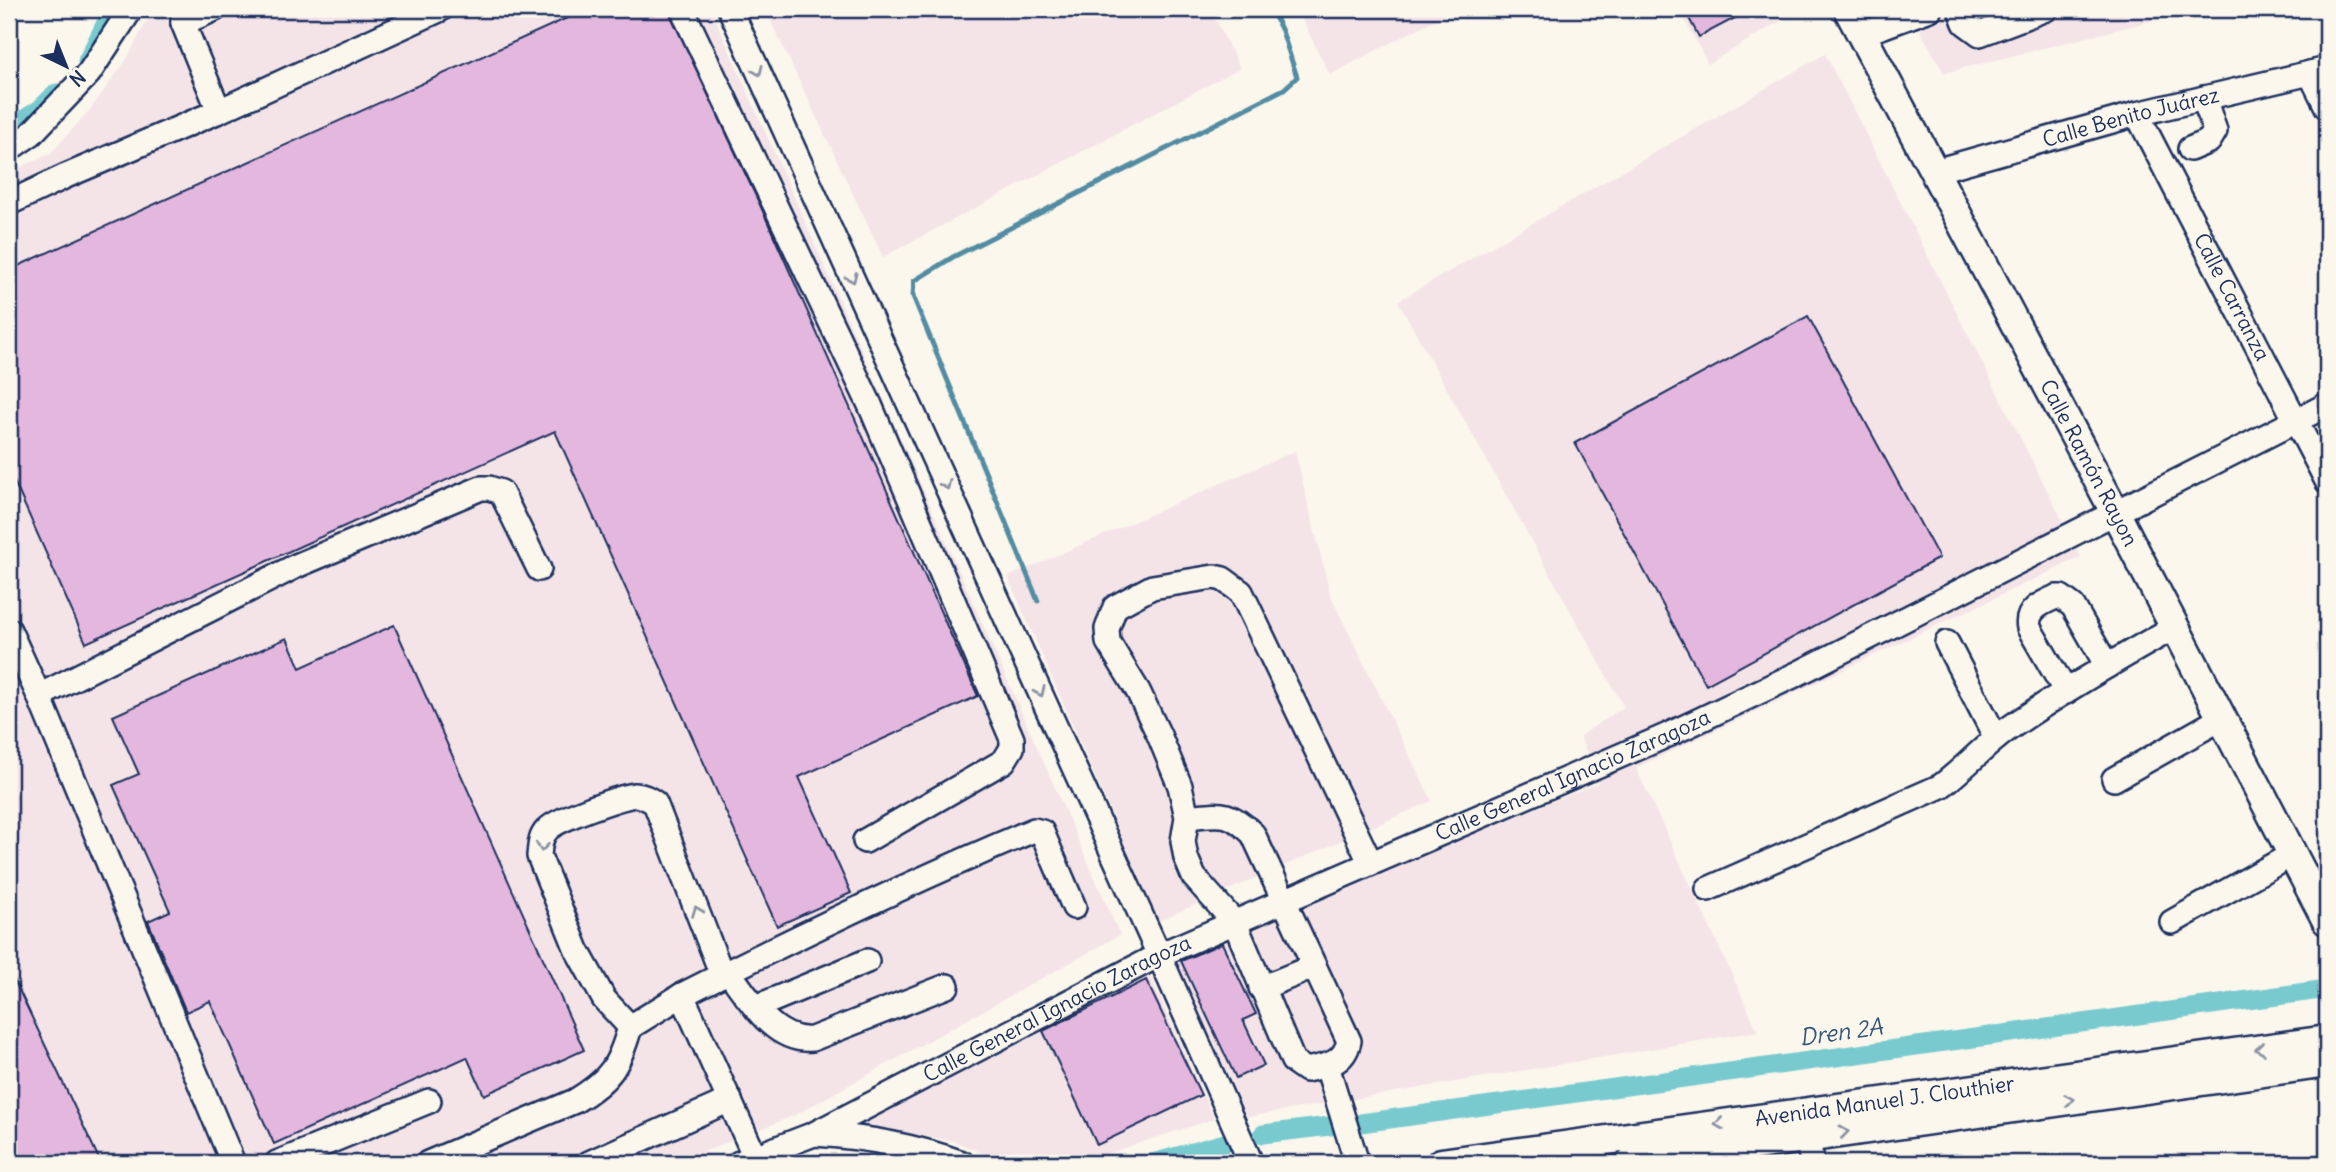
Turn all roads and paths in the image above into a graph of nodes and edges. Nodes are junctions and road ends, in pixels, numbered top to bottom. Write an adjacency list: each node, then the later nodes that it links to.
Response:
1 (129, 9): 17 (street)
2 (215, 9): 10 (street)
3 (441, 9): 15 (street)
4 (682, 9): 36 (street)
5 (730, 9): 45 (street, one-way to 45)
6 (1848, 9): 11 (main road, Calle Ramón Rayon)
7 (1930, 9): 11 (street)
8 (1960, 9): 9 (street)
9 (2046, 9)
10 (183, 16): 15 (street)
11 (1862, 34): 19 (main road, Calle Ramón Rayon)
12 (2318, 71): 13 (street, Calle Benito Juárez); 14 (street)
13 (2204, 99): 16 (street, Calle Benito Juárez); 18 (street)
14 (2327, 107)
15 (219, 111): 20 (street)
16 (2137, 114): 19 (street, Calle Benito Juárez); 22 (street, Calle Carranza)
17 (9, 149)
18 (2190, 149)
19 (1935, 171): 24 (main road, Calle Ramón Rayon)
20 (9, 203)
21 (2327, 405): 22 (street, Calle General Ignacio Zaragoza)
22 (2296, 421): 23 (street, Calle Carranza); 24 (street, Calle General Ignacio Zaragoza)
23 (2327, 481)
24 (2115, 512): 26 (main road, Calle Ramón Rayon); 38 (street, Calle General Ignacio Zaragoza)
25 (539, 569): 31 (street)
26 (2175, 626): 29 (street); 32 (main road, Calle Ramón Rayon)
27 (9, 630): 31 (street)
28 (1947, 643): 33 (street)
29 (2107, 666): 30 (street); 30 (street)
30 (2066, 692): 33 (street)
31 (39, 696): 63 (street)
32 (2222, 718): 34 (street); 37 (main road, Calle Ramón Rayon)
33 (1996, 738): 39 (street)
34 (2114, 779)
35 (1187, 817): 38 (street); 40 (street); 44 (street)
36 (865, 841)
37 (2293, 855): 42 (main road, Calle Ramón Rayon); 43 (street)
38 (1370, 862): 40 (street, Calle General Ignacio Zaragoza)
39 (1708, 889)
40 (1284, 903): 44 (street, Calle General Ignacio Zaragoza); 47 (street)
41 (1074, 907): 48 (street)
42 (2325, 909)
43 (2172, 922)
44 (1234, 923): 45 (street, Calle General Ignacio Zaragoza); 50 (street)
45 (1159, 955): 59 (street, Calle General Ignacio Zaragoza); 68 (street)
46 (867, 961): 52 (street)
47 (1313, 967): 50 (street); 56 (street)
48 (725, 973): 51 (street); 52 (street); 53 (street, one-way to 53)
49 (947, 986): 52 (street)
50 (1261, 988): 56 (street)
51 (682, 995): 53 (street); 57 (street)
52 (756, 1007)
53 (630, 1027): 65 (street)
54 (2327, 1040): 60 (main road, Avenida Manuel J. Clouthier, one-way to 60)
55 (2327, 1063): 60 (main road, Avenida Manuel J. Clouthier, one-way to 55)
56 (1327, 1066): 69 (street)
57 (730, 1100): 62 (street); 66 (street)
58 (429, 1101): 64 (street)
59 (814, 1133): 61 (street); 62 (street, Calle General Ignacio Zaragoza)
60 (1806, 1138): 70 (main road, Avenida Manuel J. Clouthier, one-way to 70); 71 (main road, Avenida Manuel J. Clouthier)
61 (924, 1158): 67 (street)
62 (747, 1160)
63 (233, 1163)
64 (277, 1163)
65 (428, 1163)
66 (589, 1163)
67 (962, 1163)
68 (1251, 1163)
69 (1357, 1163)
70 (1441, 1163)
71 (1631, 1163)

